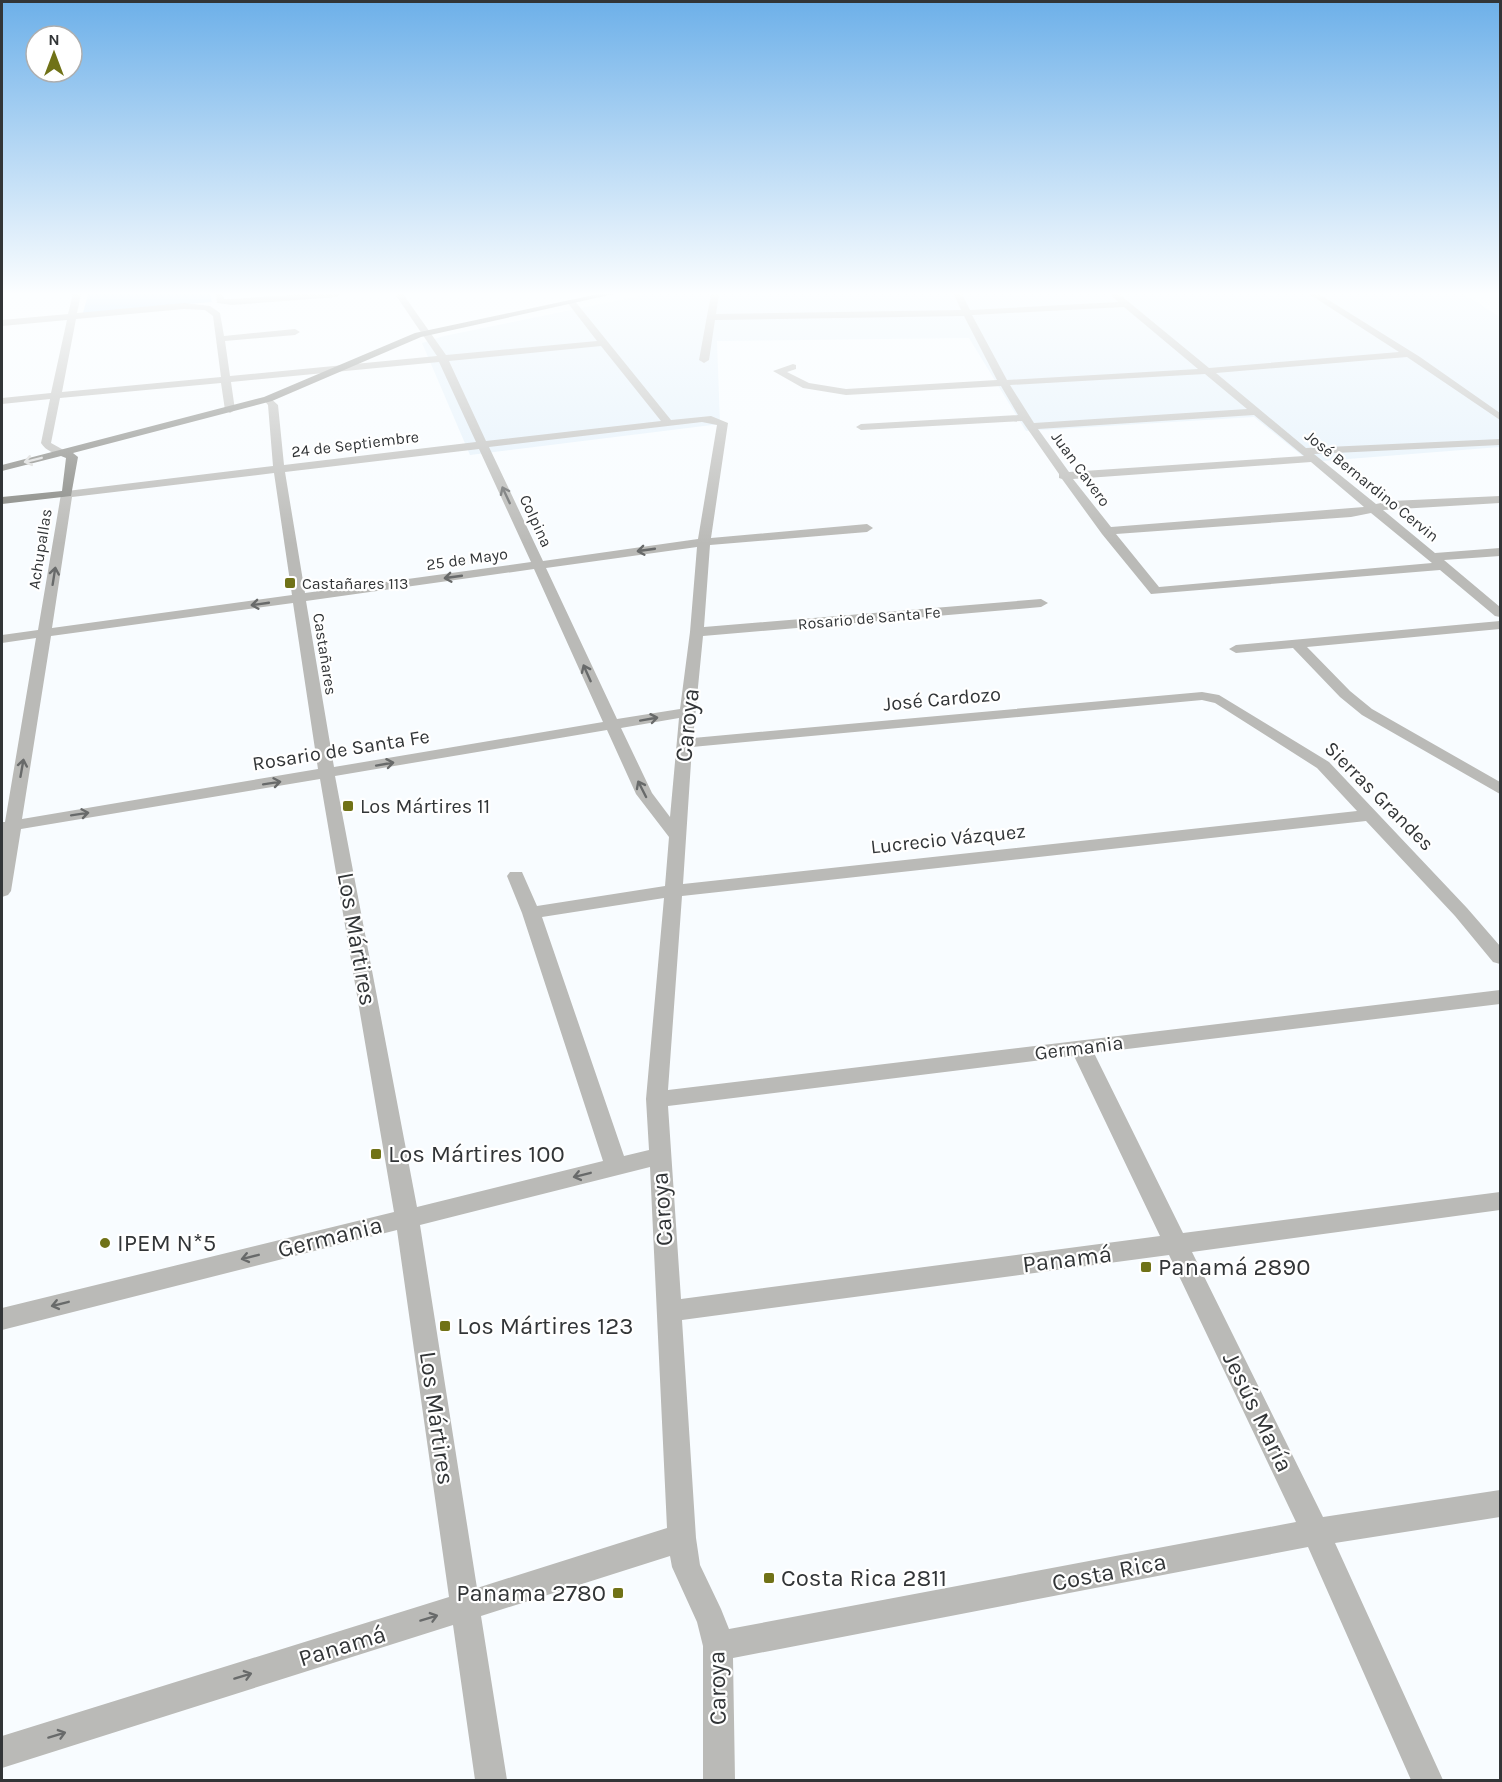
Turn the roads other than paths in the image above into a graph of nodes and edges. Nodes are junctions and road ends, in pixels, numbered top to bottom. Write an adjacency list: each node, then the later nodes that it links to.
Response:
1 (61, 377): 13 (street, Achupallas)
2 (245, 377): 11 (street)
3 (317, 377): 14 (main road)
4 (451, 377): 24 (street, Colpina)
5 (631, 377): 21 (street)
6 (788, 377): 12 (street)
7 (1001, 377): 12 (street, Juan Cavero)
8 (1093, 377): 12 (street)
9 (1213, 377): 17 (street, José Bernardino Cervin)
10 (1442, 377): 18 (street)
11 (226, 379): 13 (street); 16 (street)
12 (1004, 382): 20 (street, Juan Cavero)
13 (57, 396): 15 (street); 25 (street, Achupallas)
14 (268, 399): 16 (main road); 28 (street, Castañares)
15 (2, 401)
16 (230, 410): 25 (main road)
17 (1254, 412): 20 (street); 26 (street, José Bernardino Cervin)
18 (1500, 417)
19 (711, 419): 21 (street, 24 de Septiembre); 36 (street, Caroya)
20 (1027, 422): 22 (street); 29 (street, Juan Cavero)
21 (668, 423): 24 (street, 24 de Septiembre)
22 (861, 427)
23 (1500, 442): 26 (street)
24 (483, 446): 28 (street, 24 de Septiembre); 39 (street, Colpina, one-way to 24)
25 (64, 453): 27 (main road, one-way to 27); 30 (main road, Achupallas)
26 (1307, 455): 29 (street); 33 (street, José Bernardino Cervin)
27 (2, 468)
28 (279, 470): 30 (street, 24 de Septiembre); 41 (street, Castañares)
29 (1063, 476): 35 (street, Juan Cavero)
30 (67, 494): 32 (main road, 24 de Septiembre); 46 (street, Achupallas, one-way to 30)
31 (1500, 499): 33 (street)
32 (2, 501)
33 (1371, 508): 35 (street); 38 (street, José Bernardino Cervin)
34 (867, 528): 36 (street, 25 de Mayo)
35 (1106, 531): 40 (street, Juan Cavero)
36 (704, 542): 39 (street, 25 de Mayo, one-way to 39); 45 (street, Caroya)
37 (1500, 552): 38 (street)
38 (1432, 557): 40 (street, José Bernardino Cervin)
39 (539, 566): 41 (street, 25 de Mayo, one-way to 41); 52 (street, Colpina, one-way to 39)
40 (1443, 566): 43 (street, José Bernardino Cervin)
41 (299, 599): 46 (street, 25 de Mayo, one-way to 46); 54 (street, Castañares)
42 (1041, 603): 45 (street, Rosario de Santa Fe)
43 (1500, 613)
44 (1500, 625): 48 (street)
45 (697, 632): 51 (street, Caroya)
46 (45, 633): 47 (street, 25 de Mayo); 57 (street, Achupallas, one-way to 46)
47 (2, 639)
48 (1297, 644): 49 (street); 55 (street)
49 (1236, 649)
50 (1202, 696): 53 (street, José Cardozo); 56 (street, Sierras Grandes)
51 (687, 712): 52 (street, Rosario de Santa Fe, one-way to 51); 53 (street, Caroya)
52 (611, 726): 54 (street, Rosario de Santa Fe, one-way to 52); 58 (street, Colpina, one-way to 52)
53 (685, 743): 58 (street, Caroya)
54 (327, 774): 57 (street, Rosario de Santa Fe, one-way to 54); 70 (street, Los Mártires)
55 (1500, 789)
56 (1371, 815): 61 (street, Lucrecio Vázquez); 63 (street, Sierras Grandes)
57 (7, 826): 60 (street, Achupallas)
58 (676, 836): 61 (street, Caroya)
59 (516, 876): 62 (street)
60 (2, 891)
61 (673, 891): 62 (street, Lucrecio Vázquez); 66 (street, Caroya)
62 (531, 913): 68 (street)
63 (1500, 958)
64 (1500, 997): 65 (street, Germania)
65 (1082, 1048): 66 (street, Germania); 71 (street, Jesús María)
66 (657, 1099): 67 (street, Caroya)
67 (659, 1156): 68 (street, Germania); 72 (street, Caroya)
68 (616, 1166): 70 (street, Germania, one-way to 70)
69 (1500, 1201): 71 (street, Panamá)
70 (407, 1218): 73 (street, Germania, one-way to 73); 77 (street, Los Mártires)
71 (1178, 1245): 72 (street, Panamá); 75 (street, Jesús María)
72 (669, 1311): 76 (street, Caroya)
73 (2, 1319)
74 (1500, 1503): 75 (street, Costa Rica)
75 (1316, 1532): 78 (street, Costa Rica); 82 (street, Jesús María)
76 (682, 1538): 77 (street, Panamá); 78 (street, Caroya)
77 (465, 1607): 79 (street, Panamá, one-way to 77); 80 (street, Los Mártires)
78 (718, 1646): 81 (street, Caroya)
79 (2, 1752)
80 (491, 1780)
81 (719, 1780)
82 (1426, 1780)

